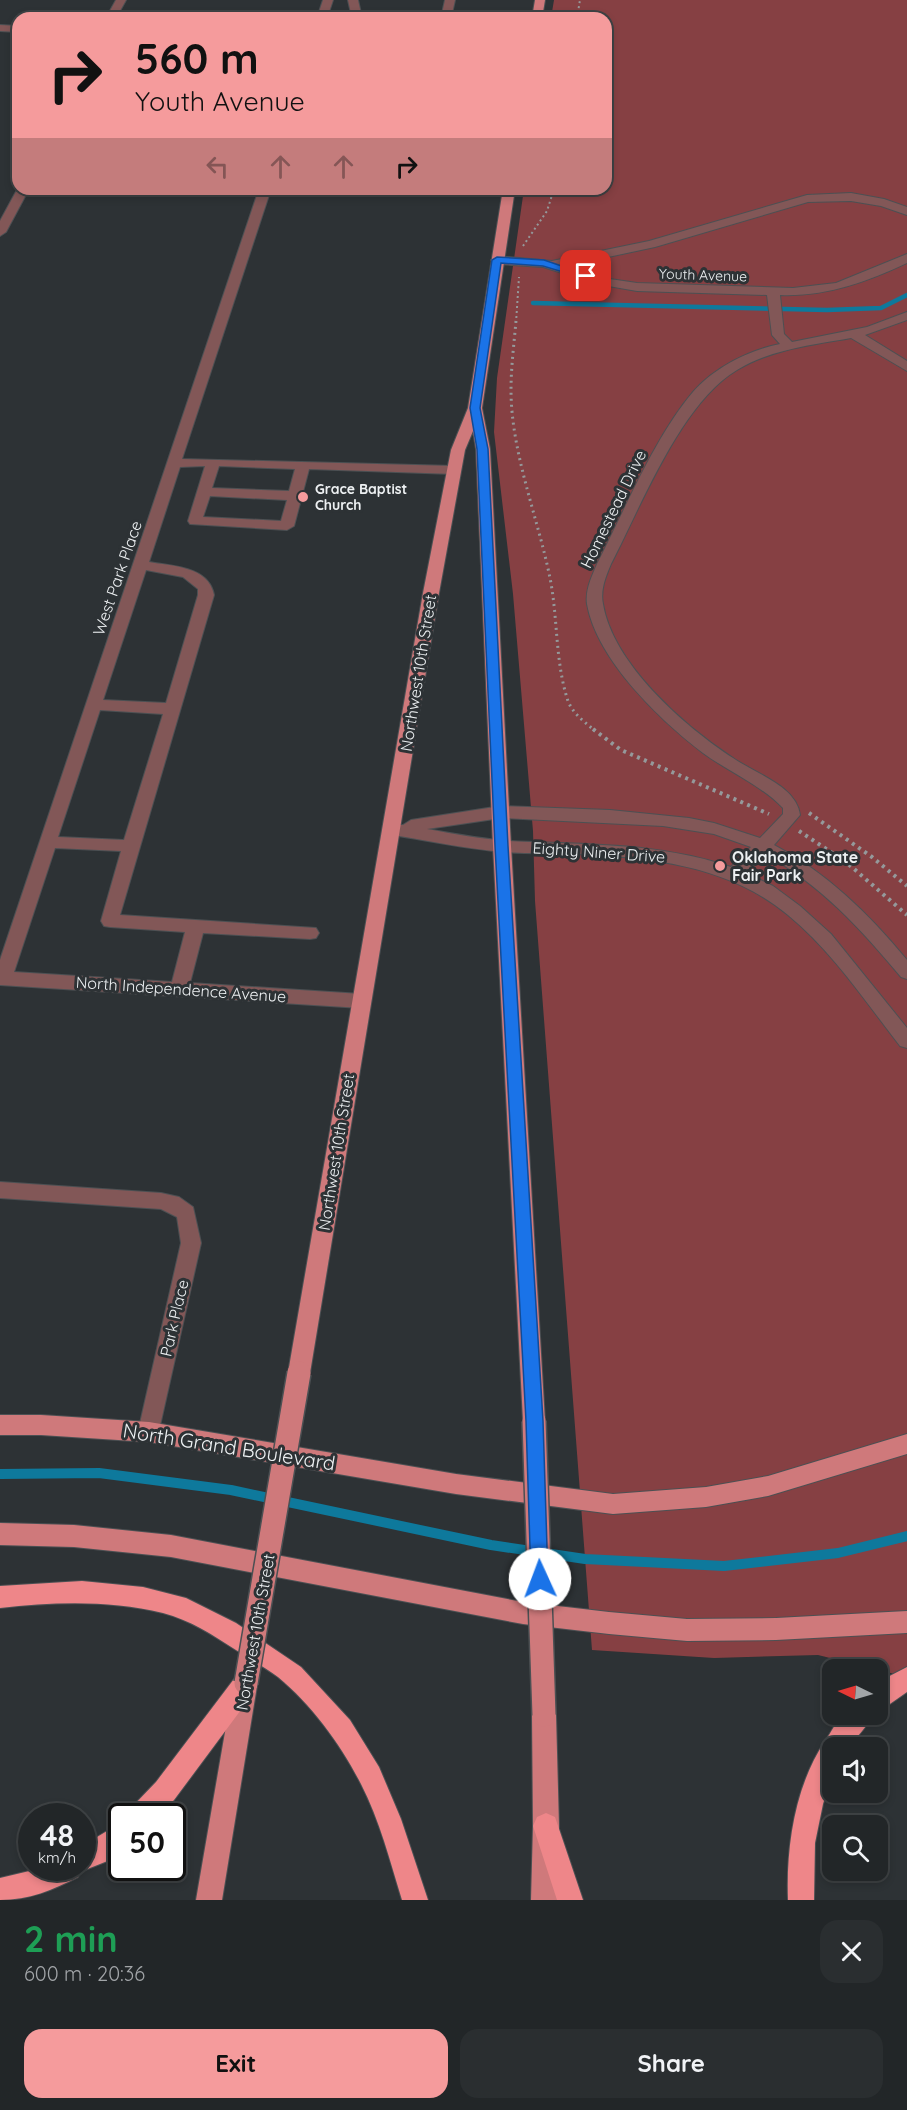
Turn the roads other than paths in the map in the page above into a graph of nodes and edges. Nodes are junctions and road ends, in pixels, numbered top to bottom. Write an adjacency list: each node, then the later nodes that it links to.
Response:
1 (19, 195): 5 (street)
2 (264, 195): 16 (street, West Park Place)
3 (508, 195): 7 (main road, Northwest 10th Street)
4 (907, 211): 8 (street)
5 (0, 231)
6 (907, 258): 9 (street, Youth Avenue)
7 (497, 260): 8 (street, Youth Avenue); 14 (main road, Northwest 10th Street)
8 (552, 265): 9 (street, Youth Avenue)
9 (774, 297): 12 (street)
10 (907, 316): 11 (street, Homestead Drive)
11 (853, 333): 12 (street, Homestead Drive); 13 (street)
12 (788, 345): 27 (street, Homestead Drive)
13 (907, 367)
14 (475, 408): 18 (main road, Northwest 10th Street); 24 (main road, Northwest 10th Street)
15 (213, 462): 16 (street); 17 (street); 19 (street)
16 (175, 463): 21 (street, West Park Place)
17 (303, 465): 18 (street); 20 (street)
18 (454, 470): 25 (main road, Northwest 10th Street)
19 (206, 492): 20 (street); 20 (street)
20 (295, 496)
21 (140, 565): 22 (street, West Park Place); 23 (street)
22 (94, 705): 23 (street); 26 (street, West Park Place)
23 (172, 708): 28 (street)
24 (500, 812): 25 (street, Eighty Niner Drive); 27 (street, Eighty Niner Drive); 29 (main road, Northwest 10th Street)
25 (393, 829): 29 (street, Eighty Niner Drive); 36 (main road, Northwest 10th Street)
26 (48, 842): 28 (street); 34 (street, West Park Place)
27 (761, 845): 30 (street); 33 (street, Eighty Niner Drive)
28 (131, 846): 31 (street)
29 (502, 846): 30 (street, Eighty Niner Drive); 50 (main road, Northwest 10th Street, bridge)
30 (734, 875): 37 (street, Eighty Niner Drive)
31 (196, 926): 32 (street); 35 (street)
32 (310, 933)
33 (907, 972)
34 (2, 978): 35 (street, North Independence Avenue)
35 (179, 989): 36 (street, North Independence Avenue)
36 (361, 1000): 46 (main road, Northwest 10th Street, bridge)
37 (907, 1041)
38 (0, 1190): 40 (street, Park Place)
39 (0, 1425): 40 (main road, North Grand Boulevard)
40 (149, 1432): 41 (main road, North Grand Boulevard)
41 (907, 1444)
42 (0, 1534): 44 (main road)
43 (0, 1597): 54 (highway)
44 (907, 1622)
45 (907, 1679): 47 (highway)
46 (246, 1683): 49 (highway); 53 (main road, Northwest 10th Street)
47 (888, 1689)
48 (822, 1769): 57 (highway)
49 (153, 1803)
50 (546, 1826): 55 (main road, Northwest 10th Street); 56 (highway)
51 (40, 1881): 52 (highway)
52 (0, 1891)
53 (209, 1900)
54 (415, 1900)
55 (544, 1900)
56 (570, 1900)
57 (801, 1900)

